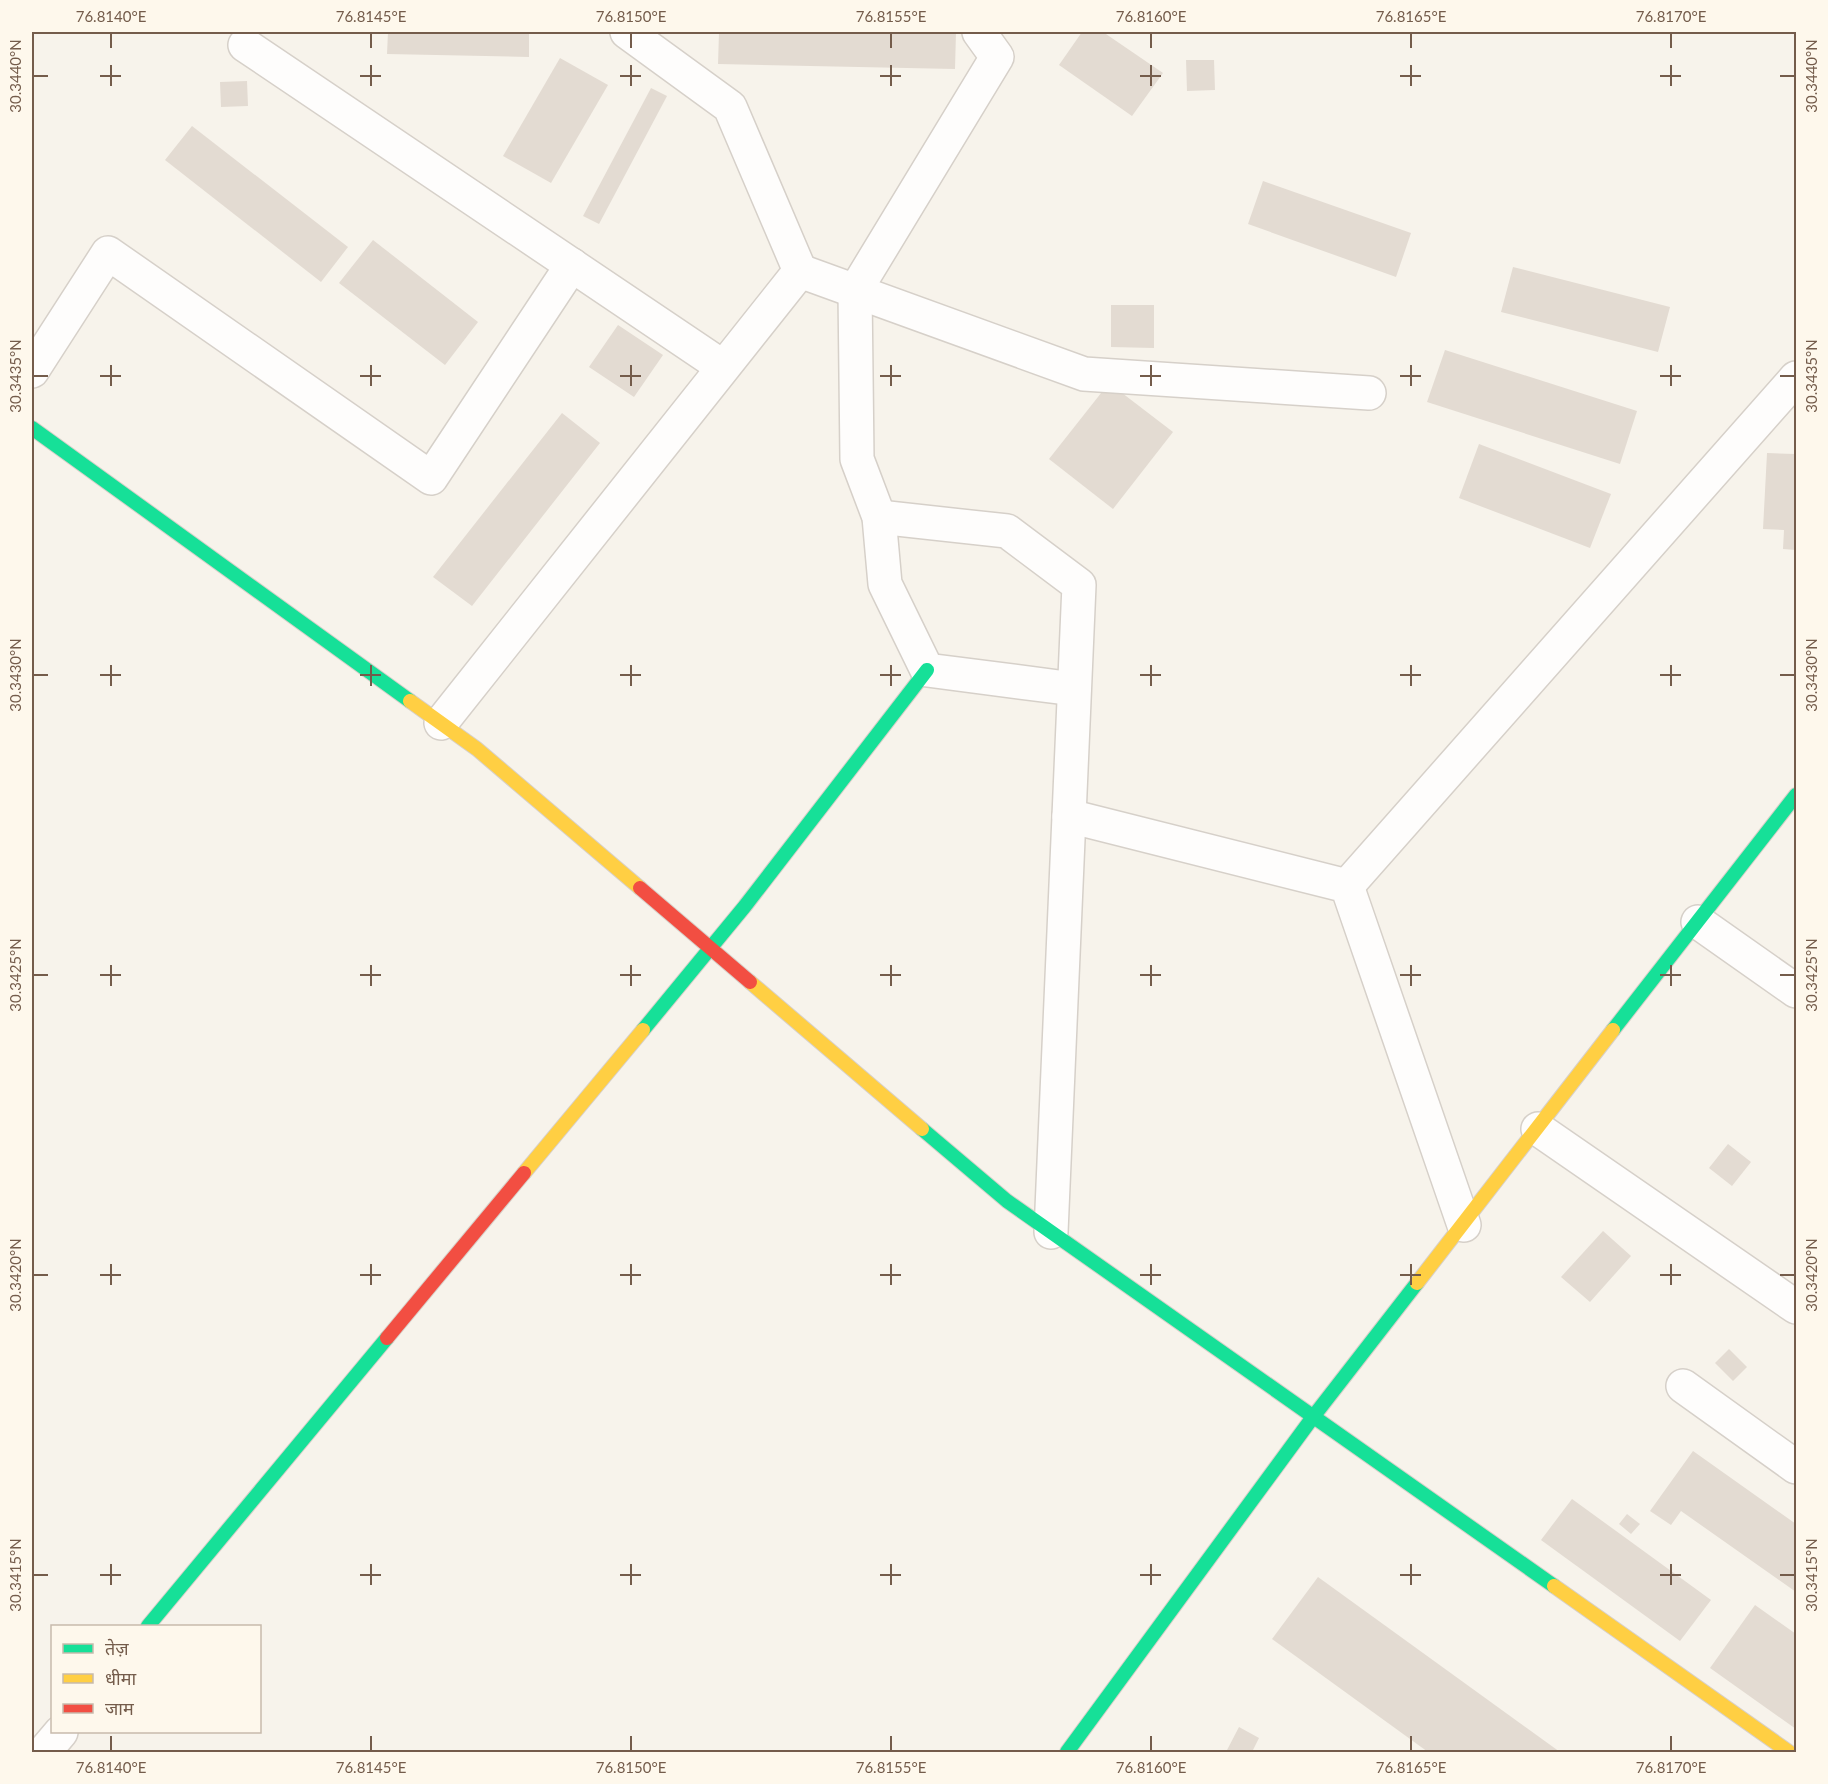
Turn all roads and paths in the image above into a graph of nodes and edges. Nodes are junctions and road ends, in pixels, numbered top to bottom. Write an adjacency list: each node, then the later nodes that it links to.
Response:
1 (627, 32): 5 (street)
2 (979, 32): 6 (street)
3 (245, 45): 4 (street)
4 (572, 265): 7 (street); 8 (street)
5 (800, 271): 6 (street); 7 (street)
6 (855, 291): 10 (street); 12 (street)
7 (723, 367): 15 (street)
8 (32, 371)
9 (1797, 378): 18 (street)
10 (1369, 393)
11 (32, 428): 15 (street)
12 (879, 517): 13 (street); 14 (street)
13 (927, 670): 14 (street); 20 (street)
14 (1074, 689): 17 (street)
15 (441, 723): 20 (street)
16 (1797, 795): 19 (street)
17 (1069, 816): 18 (street); 24 (street)
18 (1347, 886): 23 (street)
19 (1698, 922): 21 (street); 22 (street)
20 (709, 947): 24 (street); 29 (street)
21 (1797, 991)
22 (1538, 1129): 23 (street); 25 (street)
23 (1464, 1225): 27 (street)
24 (1051, 1232): 27 (street)
25 (1797, 1307)
26 (1683, 1386): 28 (street)
27 (1313, 1417): 32 (street); 33 (street)
28 (1797, 1467)
29 (149, 1625)
30 (59, 1733): 31 (street)
31 (44, 1752)
32 (1067, 1752)
33 (1789, 1752)

